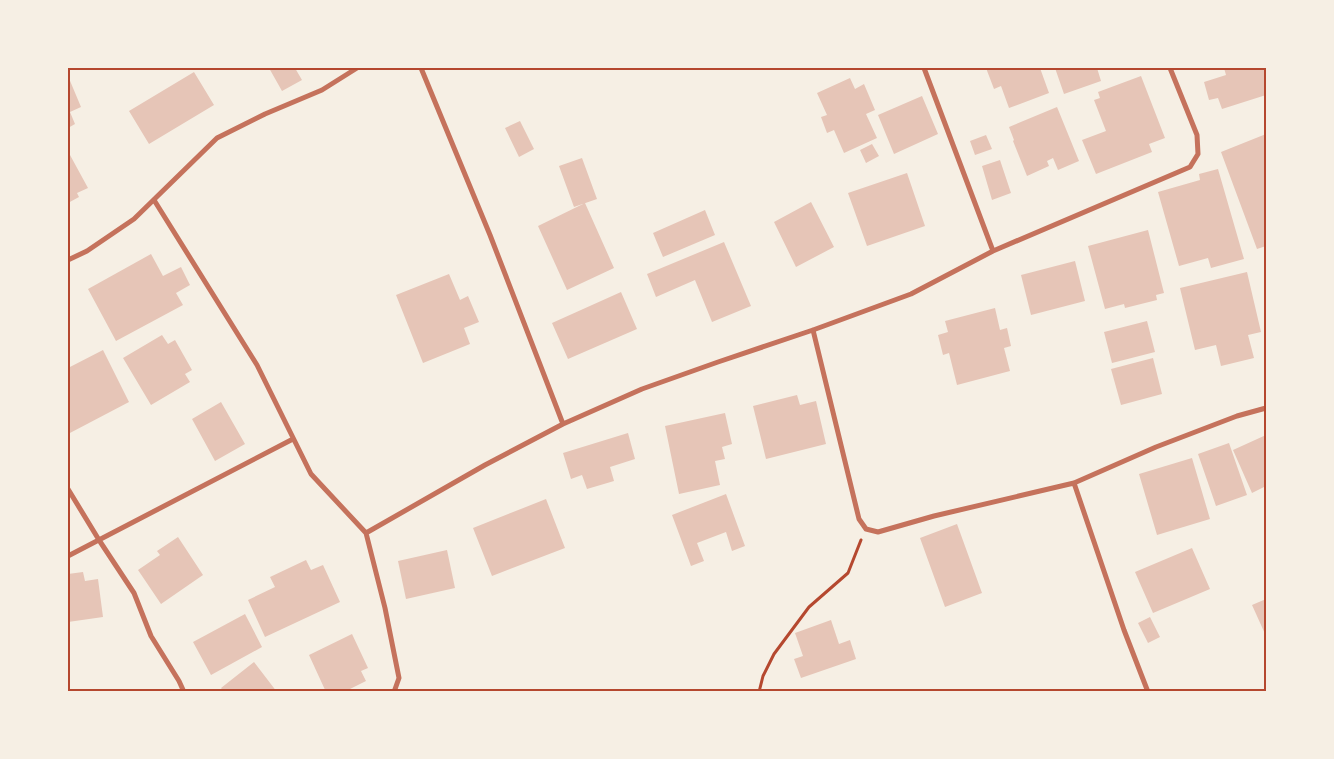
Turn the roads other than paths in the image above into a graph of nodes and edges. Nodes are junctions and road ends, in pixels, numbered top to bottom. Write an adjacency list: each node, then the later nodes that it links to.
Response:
1 (357, 68): 5 (street)
2 (421, 68): 10 (street)
3 (924, 68): 6 (street)
4 (1170, 68): 6 (street)
5 (154, 200): 7 (street); 11 (street)
6 (993, 251): 8 (street)
7 (68, 260)
8 (813, 330): 10 (street); 12 (street)
9 (1266, 408): 12 (street)
10 (563, 424): 14 (street)
11 (293, 438): 14 (street); 15 (street)
12 (1074, 483): 19 (street)
13 (68, 489): 15 (street)
14 (366, 533): 18 (street)
15 (99, 540): 16 (street); 17 (street)
16 (68, 556)
17 (184, 692)
18 (394, 692)
19 (1148, 692)

